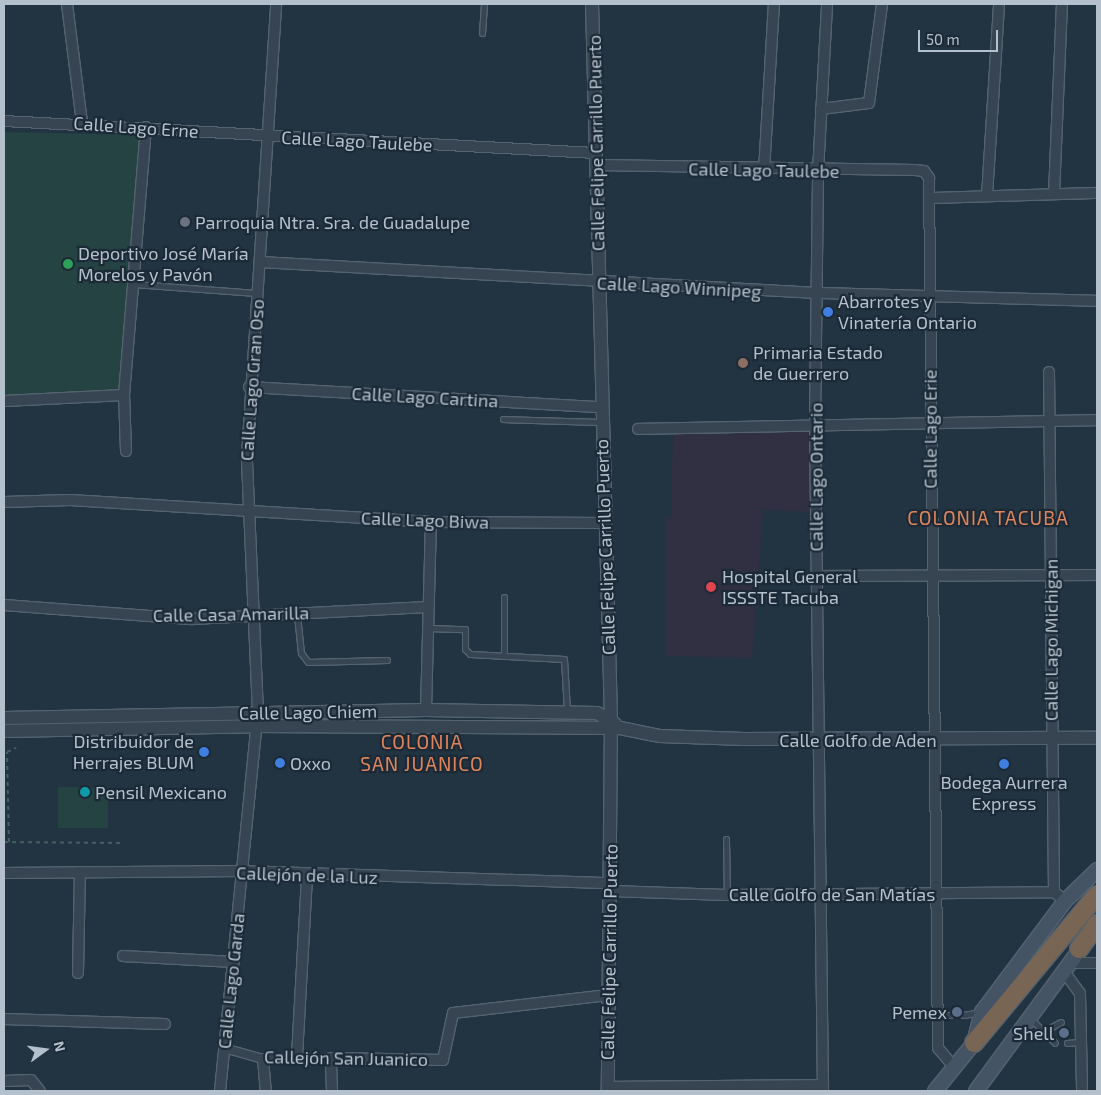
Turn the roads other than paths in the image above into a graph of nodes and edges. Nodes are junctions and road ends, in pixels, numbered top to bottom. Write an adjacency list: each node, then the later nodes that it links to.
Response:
1 (68, 4): 13 (street)
2 (276, 4): 15 (street, Calle Lago Gran Oso)
3 (484, 4): 10 (lane)
4 (592, 4): 16 (street, Calle Felipe Carrillo Puerto)
5 (774, 4): 17 (street)
6 (826, 4): 11 (street, Calle Lago Ontario)
7 (882, 4): 11 (street)
8 (1062, 4): 21 (street)
9 (999, 7): 22 (street)
10 (482, 33)
11 (821, 109): 18 (street, Calle Lago Ontario)
12 (4, 121): 13 (street, Calle Lago Erne)
13 (82, 123): 14 (street, Calle Lago Erne)
14 (146, 127): 15 (street, Calle Lago Erne); 26 (street)
15 (269, 137): 16 (street, Calle Lago Taulebe); 24 (street, Calle Lago Gran Oso)
16 (595, 159): 17 (street, Calle Lago Taulebe); 25 (street, Calle Felipe Carrillo Puerto)
17 (764, 171): 18 (street, Calle Lago Taulebe)
18 (818, 172): 19 (street, Calle Lago Taulebe); 28 (street, Calle Lago Ontario)
19 (929, 178): 23 (street, Calle Lago Erie)
20 (1097, 193): 21 (street)
21 (1054, 194): 22 (street)
22 (987, 196): 23 (street)
23 (929, 198): 29 (street, Calle Lago Erie)
24 (260, 262): 25 (street, Calle Lago Winnipeg); 27 (street, Calle Lago Gran Oso)
25 (599, 283): 28 (street, Calle Lago Winnipeg); 35 (street, Calle Felipe Carrillo Puerto)
26 (134, 284): 27 (lane); 33 (street)
27 (258, 293): 32 (street, Calle Lago Gran Oso)
28 (817, 294): 29 (street, Calle Lago Winnipeg); 41 (street, Calle Lago Ontario)
29 (930, 298): 30 (street, Calle Lago Winnipeg); 40 (street, Calle Lago Erie)
30 (1097, 301)
31 (1049, 372): 37 (street, Calle Lago Michigan)
32 (249, 387): 35 (street, Calle Lago Cartina); 45 (street, Calle Lago Gran Oso)
33 (124, 395): 34 (street); 43 (street)
34 (4, 401)
35 (600, 407): 39 (street, Calle Felipe Carrillo Puerto)
36 (504, 419): 39 (lane)
37 (1048, 420): 38 (street); 40 (street); 49 (street, Calle Lago Michigan)
38 (1097, 420)
39 (600, 422): 47 (street, Calle Felipe Carrillo Puerto)
40 (930, 422): 41 (street); 48 (street, Calle Lago Erie)
41 (815, 424): 42 (street); 51 (street, Calle Lago Ontario)
42 (638, 429)
43 (126, 451)
44 (4, 502): 45 (street, Calle Lago Biwa)
45 (246, 511): 46 (street, Calle Lago Biwa); 56 (street, Calle Lago Gran Oso)
46 (431, 522): 47 (street, Calle Lago Biwa); 54 (street)
47 (603, 523): 64 (street, Calle Felipe Carrillo Puerto)
48 (931, 574): 49 (street); 51 (street); 69 (street, Calle Lago Erie)
49 (1051, 575): 50 (street); 67 (street, Calle Lago Michigan)
50 (1097, 575)
51 (816, 576): 68 (street, Calle Lago Ontario)
52 (504, 597): 58 (lane)
53 (4, 605): 56 (street, Calle Casa Amarilla)
54 (428, 607): 55 (street, Calle Casa Amarilla); 57 (street)
55 (297, 615): 56 (street, Calle Casa Amarilla); 59 (lane)
56 (253, 617): 63 (street, Calle Lago Gran Oso)
57 (428, 628): 58 (lane); 60 (street)
58 (504, 656): 61 (lane)
59 (387, 660)
60 (426, 710): 61 (street, Calle Lago Chiem); 63 (street, Calle Lago Chiem)
61 (568, 711): 64 (street, Calle Lago Chiem)
62 (4, 718): 63 (street, Calle Lago Chiem)
63 (257, 720): 64 (street, Calle Lago Chiem); 65 (street, Calle Lago Chiem); 72 (street, Calle Lago Garda)
64 (614, 726): 68 (street, Calle Golfo de Aden); 76 (street, Calle Felipe Carrillo Puerto)
65 (4, 731)
66 (1097, 738): 67 (street, Calle Golfo de Aden)
67 (1051, 739): 69 (street, Calle Golfo de Aden); 77 (street, Calle Lago Michigan)
68 (816, 740): 69 (street, Calle Golfo de Aden); 78 (street, Calle Lago Ontario)
69 (936, 740): 79 (street, Calle Lago Erie)
70 (726, 839): 80 (lane)
71 (1097, 870): 82 (main road)
72 (242, 871): 73 (street, Callejón de la Luz); 75 (street, Callejón de la Luz); 87 (street, Calle Lago Garda)
73 (80, 872): 74 (street, Callejón de la Luz); 89 (street)
74 (4, 873)
75 (307, 876): 76 (street, Callejón de la Luz); 105 (street)
76 (610, 887): 80 (street, Calle Golfo de San Matías); 90 (street, Calle Felipe Carrillo Puerto)
77 (1054, 892): 79 (street, Calle Golfo de San Matías); 82 (street)
78 (819, 894): 79 (street, Calle Golfo de San Matías); 80 (street, Calle Golfo de San Matías); 110 (street, Calle Lago Ontario)
79 (936, 894): 92 (street, Calle Lago Erie)
80 (727, 895)
81 (1097, 895): 101 (highway)
82 (1065, 902): 91 (main road)
83 (1097, 924): 86 (highway)
84 (1097, 930): 86 (main road)
85 (123, 956): 87 (street)
86 (1070, 961): 88 (street); 96 (main road); 100 (street)
87 (234, 962): 104 (street, Calle Lago Garda)
88 (1097, 962)
89 (78, 973)
90 (608, 995): 106 (street, Callejón San Juanico); 111 (street, Calle Felipe Carrillo Puerto)
91 (982, 1012): 94 (lane); 101 (main road)
92 (938, 1015): 93 (lane); 108 (street, Calle Lago Erie)
93 (950, 1015)
94 (963, 1015)
95 (4, 1018): 98 (street)
96 (1029, 1018): 99 (lane); 117 (main road)
97 (1061, 1022): 99 (lane)
98 (165, 1024)
99 (1044, 1031): 102 (lane)
100 (1081, 1042): 103 (lane); 118 (street)
101 (974, 1043): 108 (main road)
102 (1055, 1043)
103 (1067, 1043)
104 (224, 1048): 107 (street, Callejón San Juanico); 113 (street, Calle Lago Garda)
105 (297, 1056): 106 (street, Callejón San Juanico); 107 (street, Callejón San Juanico)
106 (330, 1058): 115 (street)
107 (263, 1059): 114 (street)
108 (954, 1066): 116 (main road)
109 (4, 1081): 112 (street)
110 (823, 1088): 111 (street)
111 (608, 1089)
112 (40, 1091)
113 (220, 1091)
114 (266, 1091)
115 (332, 1091)
116 (935, 1091)
117 (976, 1091)
118 (1082, 1091)

